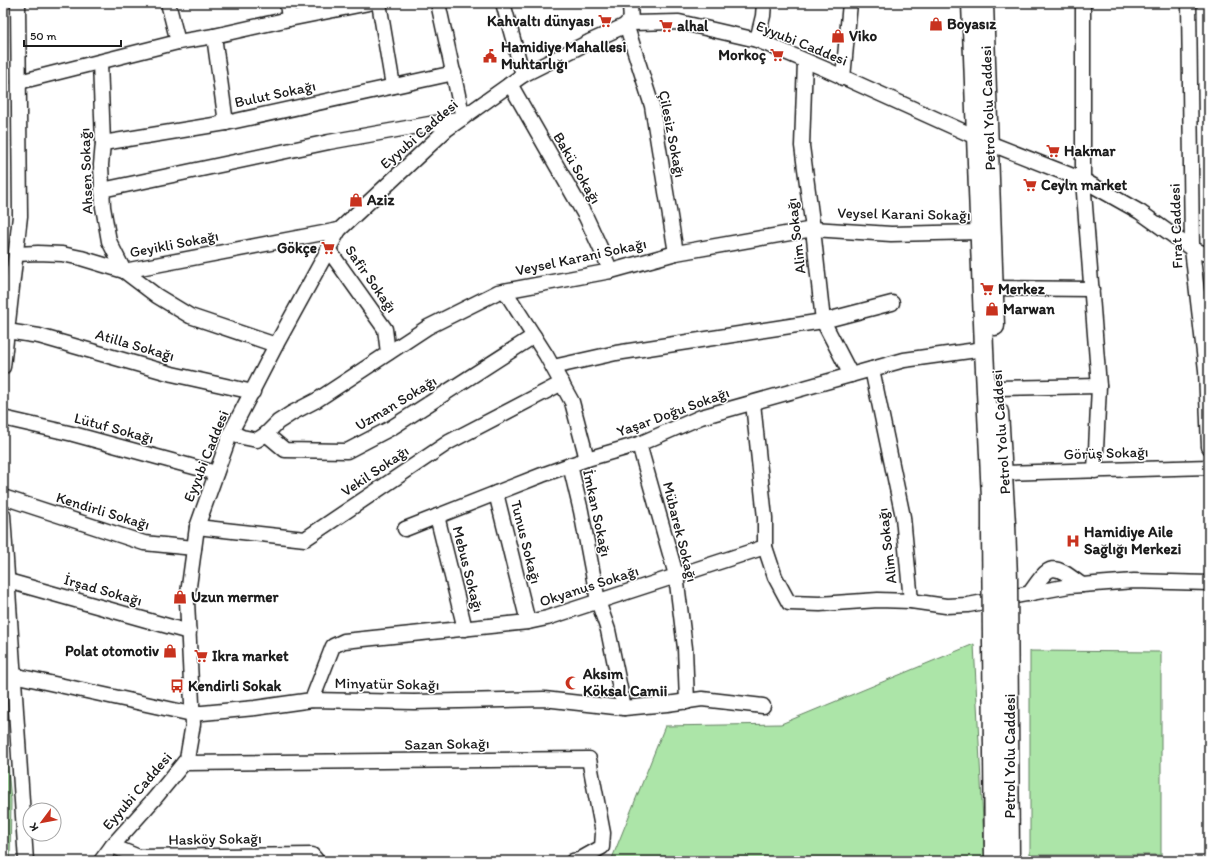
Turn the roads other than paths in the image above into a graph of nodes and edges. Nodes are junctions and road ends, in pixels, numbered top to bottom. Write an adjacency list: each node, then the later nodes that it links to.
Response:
1 (18, 3): 25 (street)
2 (168, 3): 19 (street)
3 (287, 3): 15 (street)
4 (369, 3): 15 (street)
5 (379, 3): 27 (street)
6 (438, 3): 22 (street)
7 (503, 3): 23 (street)
8 (630, 3): 16 (street, Çilesiz Sokağı)
9 (764, 3): 18 (street)
10 (850, 3): 24 (street)
11 (971, 3): 30 (main road, Petrol Yolu Caddesi)
12 (984, 3): 30 (main road, Petrol Yolu Caddesi)
13 (1083, 3): 32 (street)
14 (1189, 3): 38 (street, Fırat Caddesi)
15 (289, 19): 17 (street)
16 (629, 24): 18 (street, Eyyubi Caddesi); 23 (street, Eyyubi Caddesi); 39 (street, Çilesiz Sokağı)
17 (214, 36): 19 (street); 29 (street)
18 (756, 40): 20 (street, Eyyubi Caddesi)
19 (178, 42): 21 (street)
20 (805, 61): 24 (street, Eyyubi Caddesi); 34 (street, Alim Sokağı)
21 (100, 62): 25 (street); 31 (street, Ahsen Sokağı)
22 (454, 73): 27 (street, Bulut Sokağı); 28 (street)
23 (523, 74): 26 (street, Eyyubi Caddesi)
24 (843, 78): 30 (street, Eyyubi Caddesi)
25 (19, 82): 40 (street)
26 (510, 84): 28 (street, Eyyubi Caddesi); 42 (street, Bakü Sokağı)
27 (393, 86): 29 (street, Bulut Sokağı)
28 (463, 118): 33 (street); 35 (street, Eyyubi Caddesi)
29 (226, 123): 31 (street, Bulut Sokağı)
30 (983, 140): 32 (street, Eyyubi Caddesi); 36 (main road, Petrol Yolu Caddesi); 44 (main road, Petrol Yolu Caddesi)
31 (103, 143): 33 (street, Ahsen Sokağı)
32 (1083, 180): 38 (street, Eyyubi Caddesi); 45 (street)
33 (102, 190): 43 (street, Ahsen Sokağı)
34 (813, 229): 36 (street, Veysel Karani Sokağı); 39 (street, Veysel Karani Sokağı); 48 (street, Alim Sokağı)
35 (339, 230): 37 (street, Eyyubi Caddesi); 43 (street, Geyikli Sokağı)
36 (979, 232): 52 (main road, Petrol Yolu Caddesi)
37 (328, 249): 51 (street, Eyyubi Caddesi); 53 (street, Safir Sokağı)
38 (1192, 249): 41 (street, Eyyubi Caddesi); 57 (street, Fırat Caddesi)
39 (676, 253): 42 (street, Veysel Karani Sokağı)
40 (16, 254): 43 (street, Geyikli Sokağı); 49 (street)
41 (1209, 255)
42 (611, 271): 46 (street, Veysel Karani Sokağı)
43 (124, 272): 51 (street, Ahsen Sokağı)
44 (994, 288): 45 (street); 61 (main road, Petrol Yolu Caddesi)
45 (1092, 289): 60 (street)
46 (506, 291): 50 (street, İmkan Sokağı); 53 (street, Veysel Karani Sokağı)
47 (892, 303): 48 (street)
48 (823, 321): 55 (street); 58 (street, Alim Sokağı)
49 (7, 331): 54 (street); 62 (street, Atilla Sokağı)
50 (534, 336): 55 (street, İmkan Sokağı); 66 (street, Uzman Sokağı)
51 (276, 345): 62 (street, Eyyubi Caddesi)
52 (984, 349): 56 (street, Yaşar Doğu Sokağı); 80 (main road, Petrol Yolu Caddesi)
53 (388, 353): 66 (street, Veysel Karani Sokağı)
54 (3, 367)
55 (553, 367): 59 (street, İmkan Sokağı)
56 (872, 369): 58 (street, Yaşar Doğu Sokağı); 89 (street, Alim Sokağı)
57 (1208, 370): 68 (street, Fırat Caddesi)
58 (852, 375): 63 (street, Yaşar Doğu Sokağı)
59 (562, 383): 69 (street, İmkan Sokağı); 79 (street, Vekil Sokağı)
60 (1099, 386): 61 (street); 72 (street)
61 (997, 388): 74 (main road, Petrol Yolu Caddesi)
62 (253, 392): 65 (street, Eyyubi Caddesi)
63 (753, 403): 67 (street, Yaşar Doğu Sokağı); 82 (street)
64 (3, 418): 73 (street, Lütuf Sokağı)
65 (231, 432): 66 (street, Veysel Karani Sokağı); 73 (street, Eyyubi Caddesi)
66 (266, 434)
67 (639, 444): 69 (street, Yaşar Doğu Sokağı); 84 (street, Mübarek Sokağı)
68 (1209, 447)
69 (587, 458): 70 (street, Yaşar Doğu Sokağı)
70 (570, 465): 75 (street, Yaşar Doğu Sokağı); 90 (street, İmkan Sokağı)
71 (1209, 467): 72 (street, Görüş Sokağı)
72 (1095, 471): 74 (street, Görüş Sokağı)
73 (216, 473): 79 (street, Eyyubi Caddesi)
74 (1003, 473): 80 (main road, Petrol Yolu Caddesi)
75 (496, 493): 78 (street, Yaşar Doğu Sokağı); 91 (street, Tunus Sokağı)
76 (3, 497): 83 (street, Kendirli Sokağı)
77 (3, 515): 85 (street)
78 (437, 516): 81 (street, Yaşar Doğu Sokağı); 92 (street, Mebus Sokağı)
79 (197, 527): 83 (street, Eyyubi Caddesi)
80 (999, 527): 109 (main road, Petrol Yolu Caddesi, bridge); 110 (main road, Petrol Yolu Caddesi, bridge)
81 (404, 529)
82 (765, 547): 84 (street, Okyanus Sokağı); 89 (street)
83 (194, 548): 93 (street, Eyyubi Caddesi)
84 (676, 575): 90 (street, Okyanus Sokağı); 96 (street, Mübarek Sokağı)
85 (8, 581): 93 (street, İrşad Sokağı); 94 (street)
86 (1209, 583): 87 (street)
87 (1082, 585): 88 (street); 88 (street)
88 (1029, 594): 89 (street)
89 (911, 600)
90 (598, 601): 91 (street, Okyanus Sokağı); 98 (street, İmkan Sokağı)
91 (528, 622): 92 (street, Okyanus Sokağı)
92 (465, 629): 95 (street, Okyanus Sokağı)
93 (189, 632): 99 (street, Eyyubi Caddesi)
94 (13, 674): 99 (street, Minyatür Sokağı); 101 (street)
95 (312, 700): 98 (street, Minyatür Sokağı); 99 (street, Minyatür Sokağı)
96 (687, 702): 97 (street, Minyatür Sokağı); 98 (street, Minyatür Sokağı)
97 (763, 706)
98 (624, 708)
99 (192, 714): 100 (street, Eyyubi Caddesi)
100 (184, 764): 102 (street, Eyyubi Caddesi); 108 (street, Sazan Sokağı)
101 (22, 800): 103 (street); 104 (street)
102 (112, 846): 105 (street); 106 (street, Eyyubi Caddesi); 107 (street, Hasköy Sokağı)
103 (20, 861)
104 (26, 861)
105 (96, 861)
106 (101, 861)
107 (317, 861)
108 (573, 861)
109 (994, 861)
110 (1010, 861)

